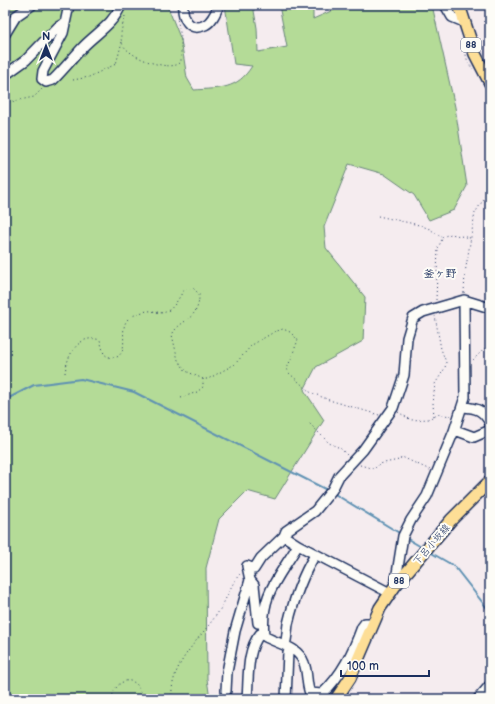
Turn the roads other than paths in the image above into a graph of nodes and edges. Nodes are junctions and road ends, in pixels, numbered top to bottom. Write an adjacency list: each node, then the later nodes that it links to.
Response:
1 (32, 5): 10 (street)
2 (69, 5): 9 (street)
3 (121, 5): 9 (street)
4 (183, 5): 5 (street)
5 (219, 5)
6 (445, 5): 8 (street)
7 (459, 5): 8 (main road, 88)
8 (464, 22): 12 (main road, 88)
9 (65, 23): 11 (street)
10 (5, 34)
11 (5, 75)
12 (490, 83)
13 (464, 300): 14 (street); 15 (street); 20 (street)
14 (490, 308)
15 (461, 411): 16 (street); 17 (street)
16 (490, 423)
17 (455, 430): 18 (street); 24 (street)
18 (490, 430)
19 (490, 481): 24 (main road, 下呂小坂線 / 88)
20 (284, 536): 21 (street); 23 (street)
21 (298, 545): 22 (street); 26 (street)
22 (315, 555): 24 (street); 27 (street)
23 (250, 580): 26 (street); 29 (street)
24 (392, 590): 25 (main road, 下呂小坂線 / 88)
25 (372, 623): 27 (street); 32 (main road, 下呂小坂線 / 88)
26 (262, 635): 27 (street); 30 (street)
27 (288, 647): 31 (street)
28 (490, 686): 33 (street)
29 (226, 691)
30 (247, 698)
31 (286, 699)
32 (336, 699)
33 (478, 699)

